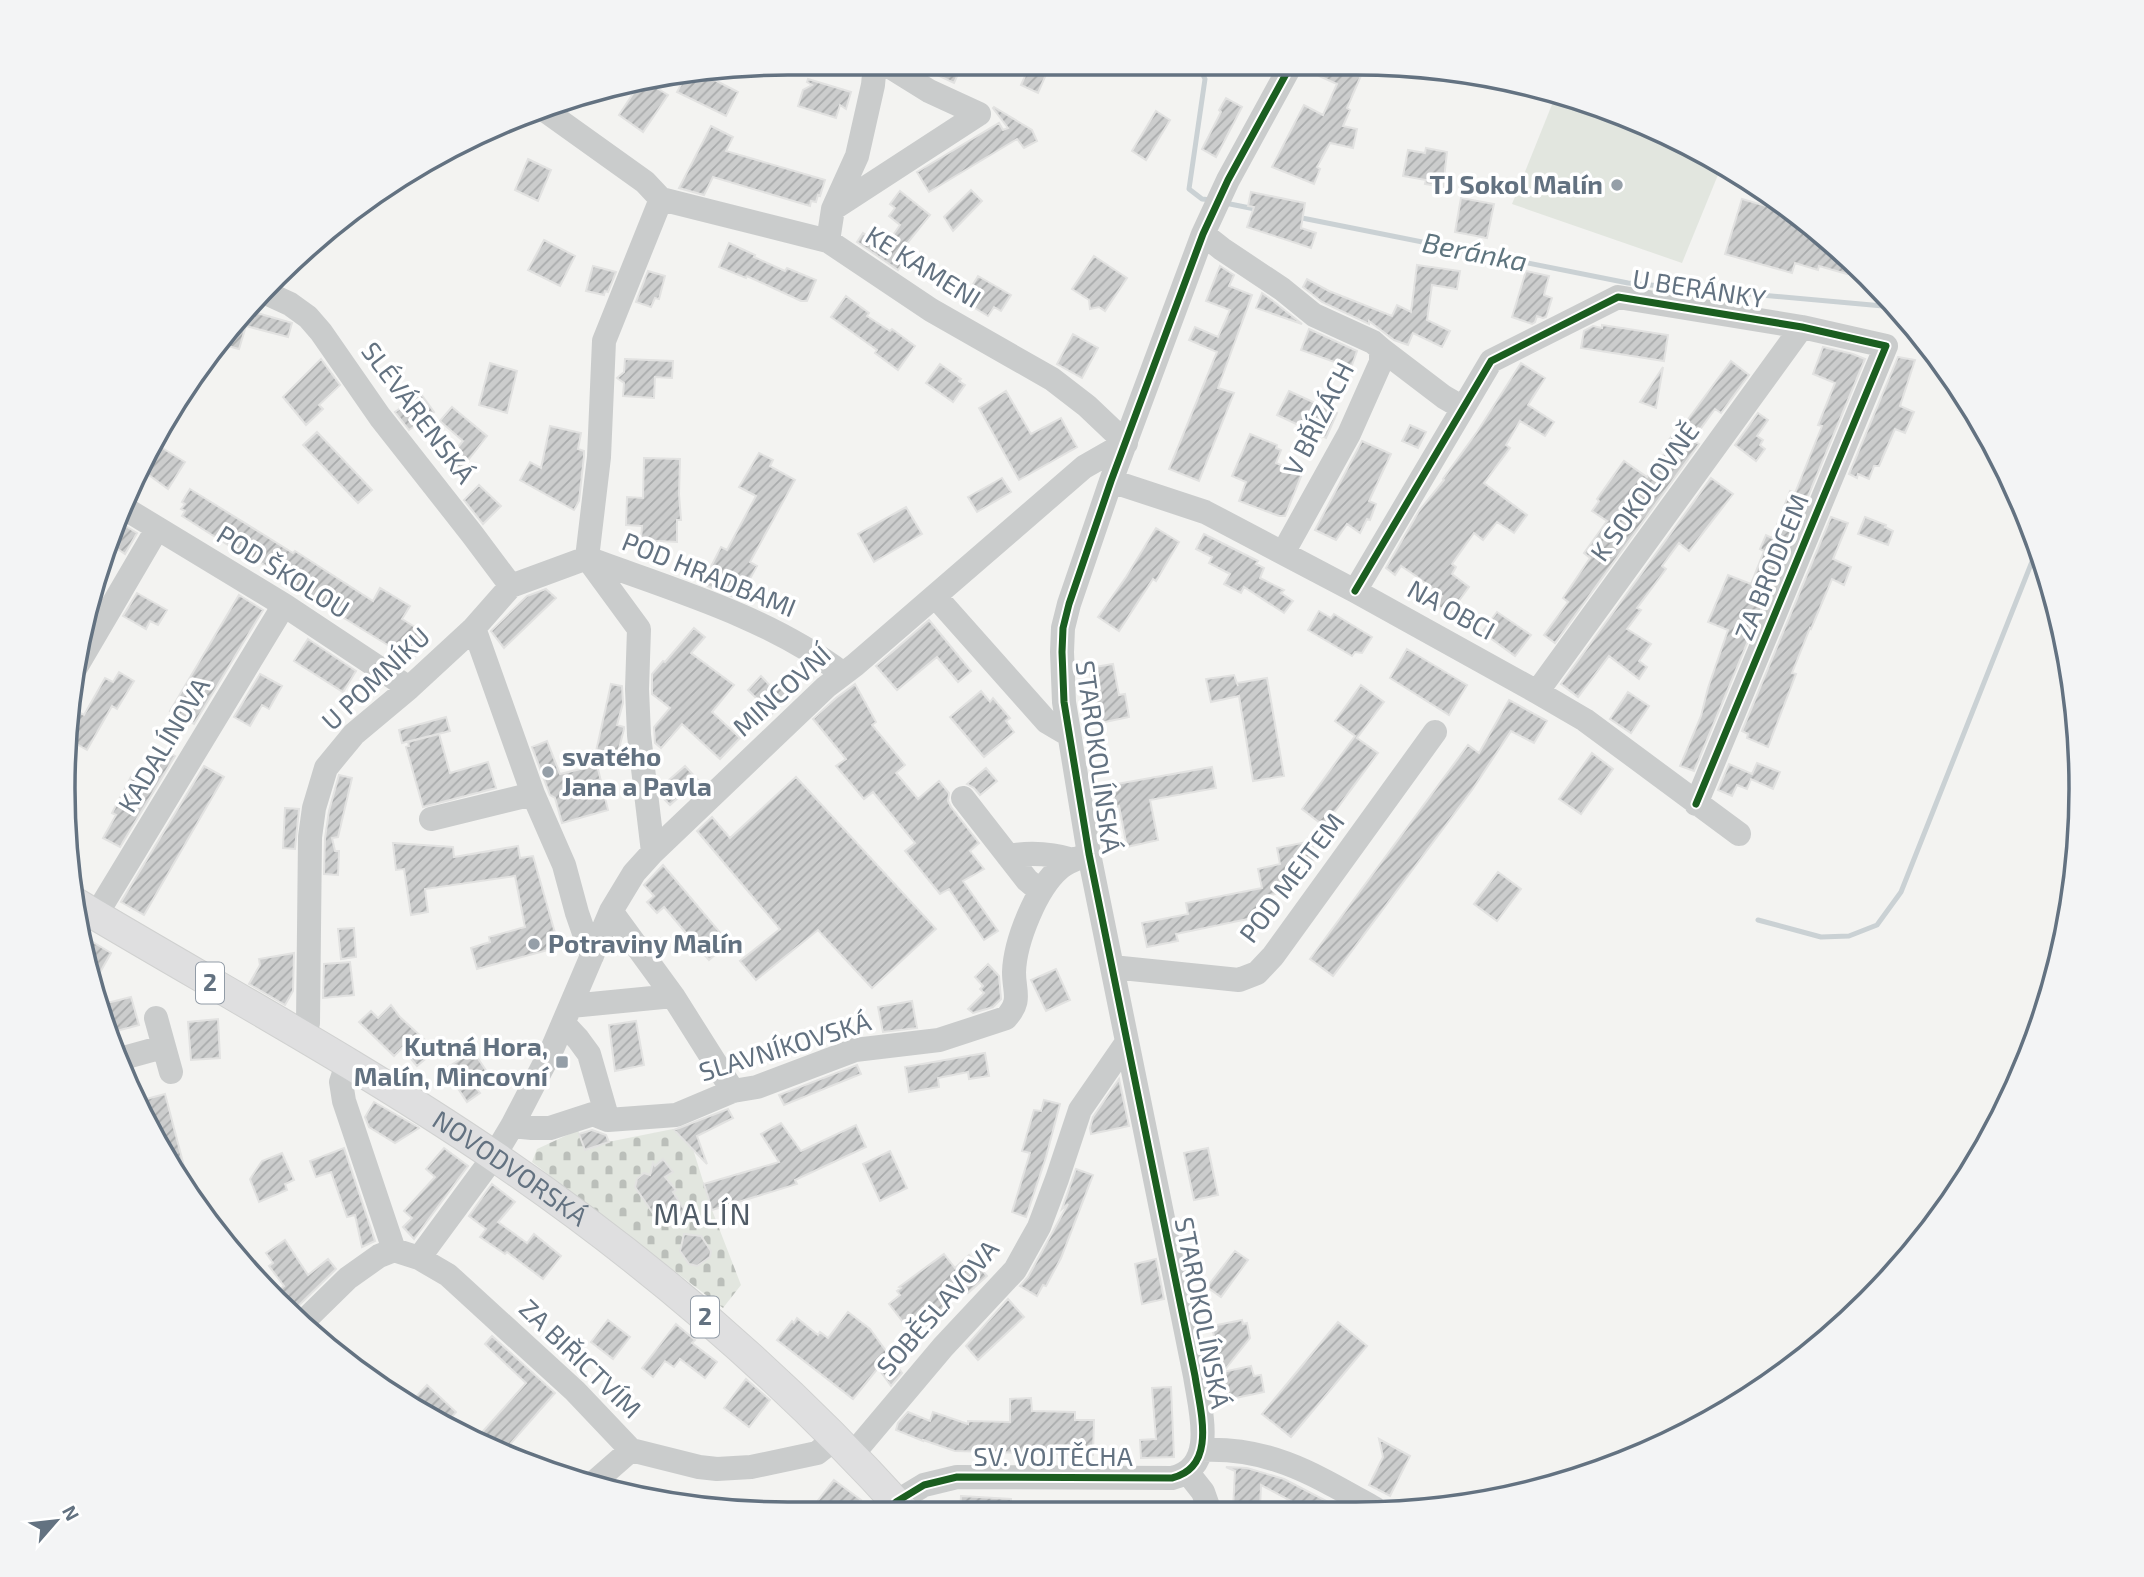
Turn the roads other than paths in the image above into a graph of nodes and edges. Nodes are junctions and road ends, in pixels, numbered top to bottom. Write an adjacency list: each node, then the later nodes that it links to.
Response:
1 (874, 75): 6 (street)
2 (903, 75): 6 (street)
3 (1285, 75): 7 (street, STAROKOLÍNSKÁ)
4 (552, 116): 5 (street, KE KAMENI)
5 (660, 199): 8 (street, KE KAMENI); 19 (street)
6 (833, 209): 8 (street)
7 (1208, 224): 12 (street, V BŘÍZÁCH); 14 (street, STAROKOLÍNSKÁ)
8 (828, 241): 14 (street, KE KAMENI)
9 (273, 296): 20 (street, SLÉVÁRENSKÁ)
10 (1802, 327): 11 (street, U BERÁNKY); 13 (street, U BERÁNKY); 28 (street, K SOKOLOVNĚ)
11 (1885, 346): 33 (street, ZA BRODCEM)
12 (1381, 349): 13 (street); 18 (street, V BŘÍZÁCH)
13 (1463, 408): 21 (street, U BERÁNKY)
14 (1126, 443): 15 (street, STAROKOLÍNSKÁ); 22 (street, MINCOVNÍ)
15 (1111, 481): 18 (street, NA OBCI); 30 (street, STAROKOLÍNSKÁ)
16 (131, 513): 17 (street, POD ŠKOLOU)
17 (157, 529): 23 (street, POD ŠKOLOU); 25 (street)
18 (1283, 553): 21 (street, NA OBCI)
19 (587, 558): 20 (street, U POMNÍKU); 26 (street, POD HRADBAMI); 36 (street)
20 (511, 586): 24 (street, U POMNÍKU)
21 (1355, 591): 28 (street, NA OBCI)
22 (935, 596): 26 (street, MINCOVNÍ); 30 (street)
23 (284, 605): 27 (street, POD ŠKOLOU); 40 (street, KADALÍNOVA)
24 (474, 628): 27 (street, U POMNÍKU); 31 (street)
25 (91, 642)
26 (842, 673): 36 (street, MINCOVNÍ)
27 (409, 688): 47 (street, U POMNÍKU)
28 (1537, 692): 33 (street, NA OBCI)
29 (1435, 732): 43 (street, POD MEJTEM)
30 (1069, 735): 38 (street, STAROKOLÍNSKÁ)
31 (533, 794): 34 (street); 42 (street)
32 (963, 798): 37 (street)
33 (1696, 804): 35 (street, NA OBCI)
34 (431, 818)
35 (1739, 834)
36 (653, 852): 41 (street, MINCOVNÍ)
37 (1008, 856): 38 (street); 39 (street)
38 (1081, 857): 39 (street, SLAVNÍKOVSKÁ); 43 (street, STAROKOLÍNSKÁ)
39 (1040, 891): 53 (street, SLAVNÍKOVSKÁ)
40 (85, 908): 47 (main road, NOVODVORSKÁ / 2)
41 (611, 911): 42 (street, MINCOVNÍ); 44 (street)
42 (592, 957): 45 (street, MINCOVNÍ)
43 (1112, 967): 48 (street, STAROKOLÍNSKÁ)
44 (673, 996): 45 (street); 53 (street)
45 (567, 1015): 54 (street); 55 (street, MINCOVNÍ)
46 (156, 1018): 49 (street)
47 (303, 1038): 51 (main road, NOVODVORSKÁ / 2)
48 (1127, 1042): 60 (street, SOBĚSLAVOVA); 62 (street, STAROKOLÍNSKÁ)
49 (163, 1047): 50 (street); 52 (street)
50 (128, 1057)
51 (346, 1064): 56 (main road, NOVODVORSKÁ / 2); 57 (street)
52 (171, 1072)
53 (733, 1091): 54 (street, SLAVNÍKOVSKÁ)
54 (608, 1120): 55 (street, SLAVNÍKOVSKÁ)
55 (512, 1126): 56 (street, MINCOVNÍ)
56 (490, 1162): 58 (street); 60 (main road, NOVODVORSKÁ / 2)
57 (394, 1250): 58 (street, ZA BIŘICTVÍM); 59 (street)
58 (419, 1258): 61 (street, ZA BIŘICTVÍM)
59 (309, 1316)
60 (844, 1446): 61 (street, ZA BIŘICTVÍM); 65 (main road, NOVODVORSKÁ / 2)
61 (631, 1450): 64 (street)
62 (1202, 1450): 63 (street); 68 (street)
63 (1188, 1472): 66 (street, SV. VOJTĚCHA); 67 (street)
64 (601, 1476)
65 (895, 1502)
66 (905, 1502)
67 (1207, 1502)
68 (1363, 1502)

